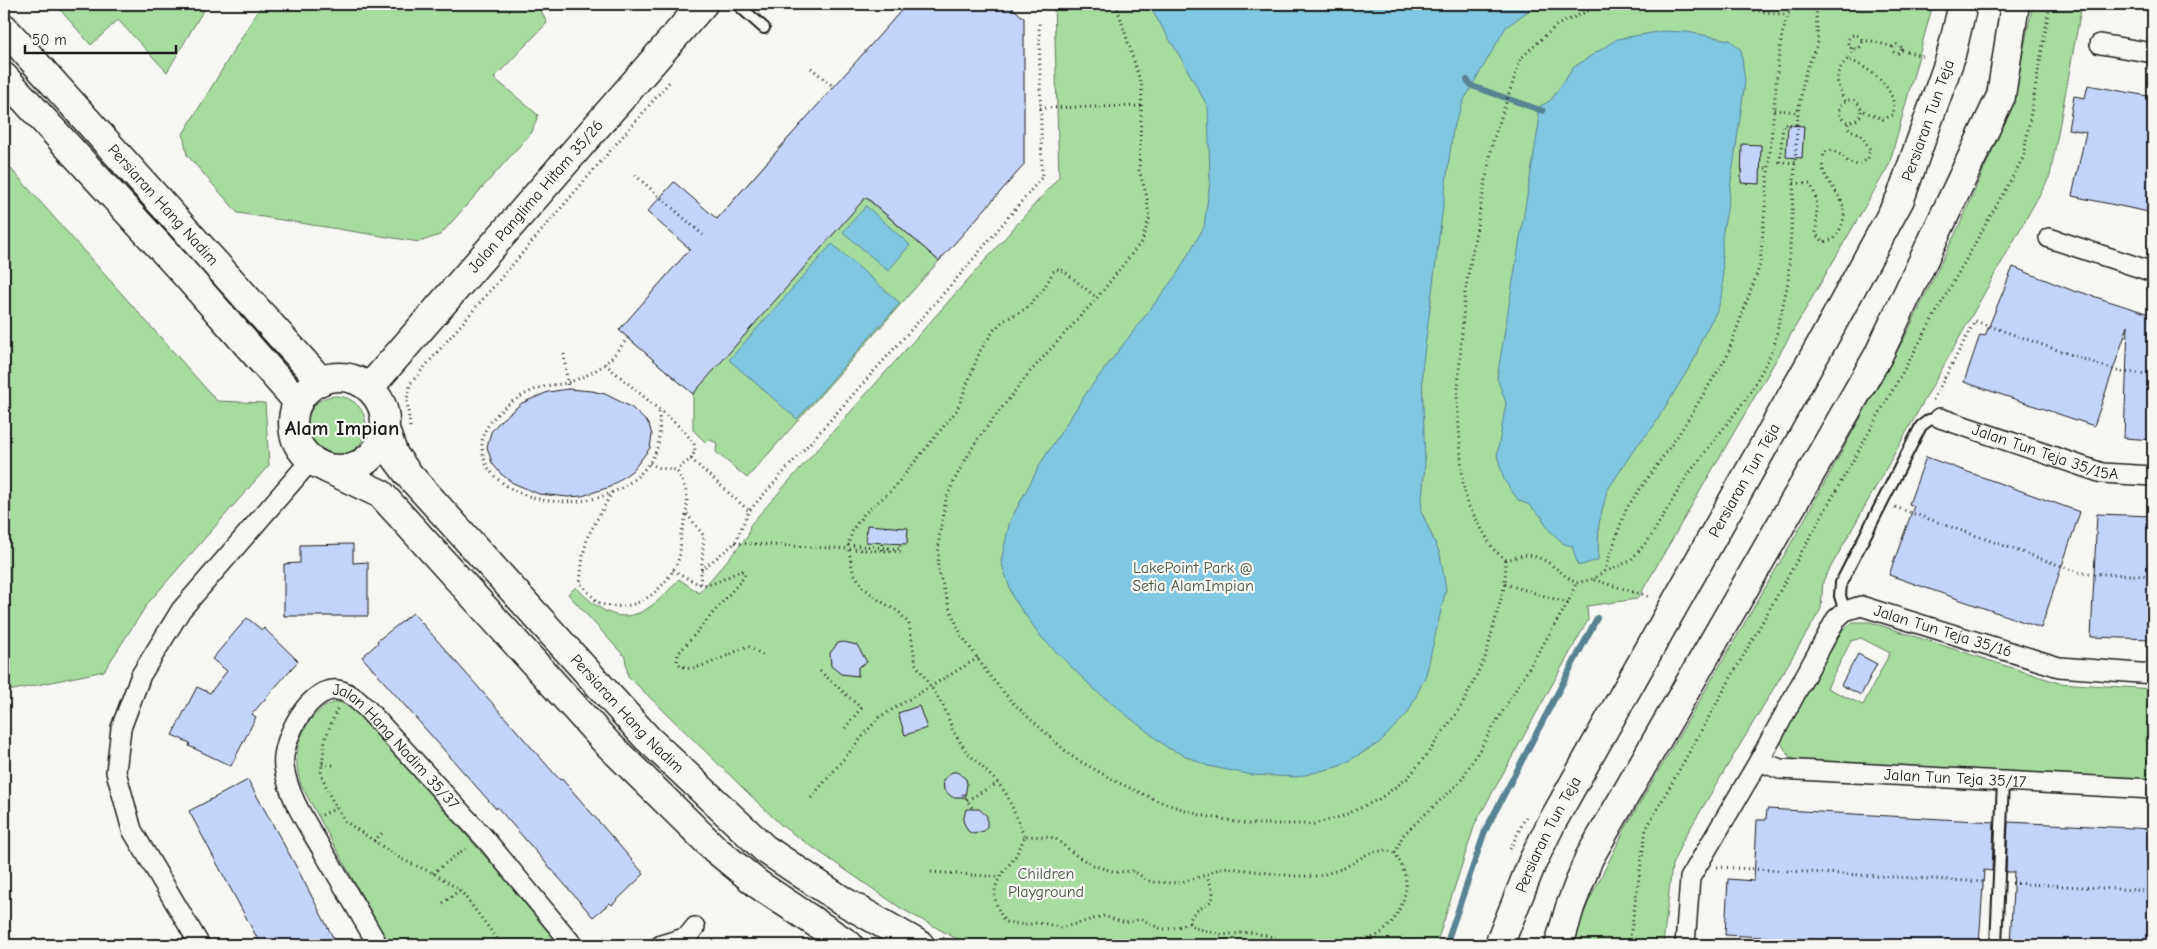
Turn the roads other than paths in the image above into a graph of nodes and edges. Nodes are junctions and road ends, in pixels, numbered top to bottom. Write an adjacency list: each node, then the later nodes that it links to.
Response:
1 (703, 4): 13 (street, Jalan Panglima Hitam 35/26)
2 (737, 4): 6 (lane)
3 (1963, 4): 31 (street, Persiaran Tun Teja)
4 (2016, 4): 32 (street)
5 (4, 28): 12 (street, Persiaran Hang Nadim)
6 (764, 28)
7 (2100, 44): 8 (street)
8 (2153, 53)
9 (4, 78): 14 (street, Persiaran Hang Nadim)
10 (2049, 238): 11 (street)
11 (2153, 272)
12 (320, 381): 13 (street); 14 (street)
13 (368, 388): 16 (street)
14 (298, 402): 17 (street)
15 (1940, 418): 18 (street, Jalan Tun Teja 35/15A); 19 (lane)
16 (385, 430): 17 (street); 25 (street, Persiaran Hang Nadim)
17 (318, 464): 26 (street); 30 (street, Persiaran Hang Nadim)
18 (2153, 476)
19 (1845, 612): 20 (street, Jalan Tun Teja 35/16); 21 (street)
20 (2153, 674)
21 (1759, 761): 22 (street, Jalan Tun Teja 35/17); 33 (street)
22 (2003, 782): 23 (street, Jalan Tun Teja 35/17); 34 (lane)
23 (2153, 789)
24 (695, 927): 29 (street)
25 (929, 940)
26 (200, 945)
27 (378, 945): 28 (street, Jalan Hang Nadim 35/37)
28 (573, 945)
29 (661, 945)
30 (849, 945)
31 (1499, 945)
32 (1559, 945)
33 (1685, 945)
34 (1996, 945)

